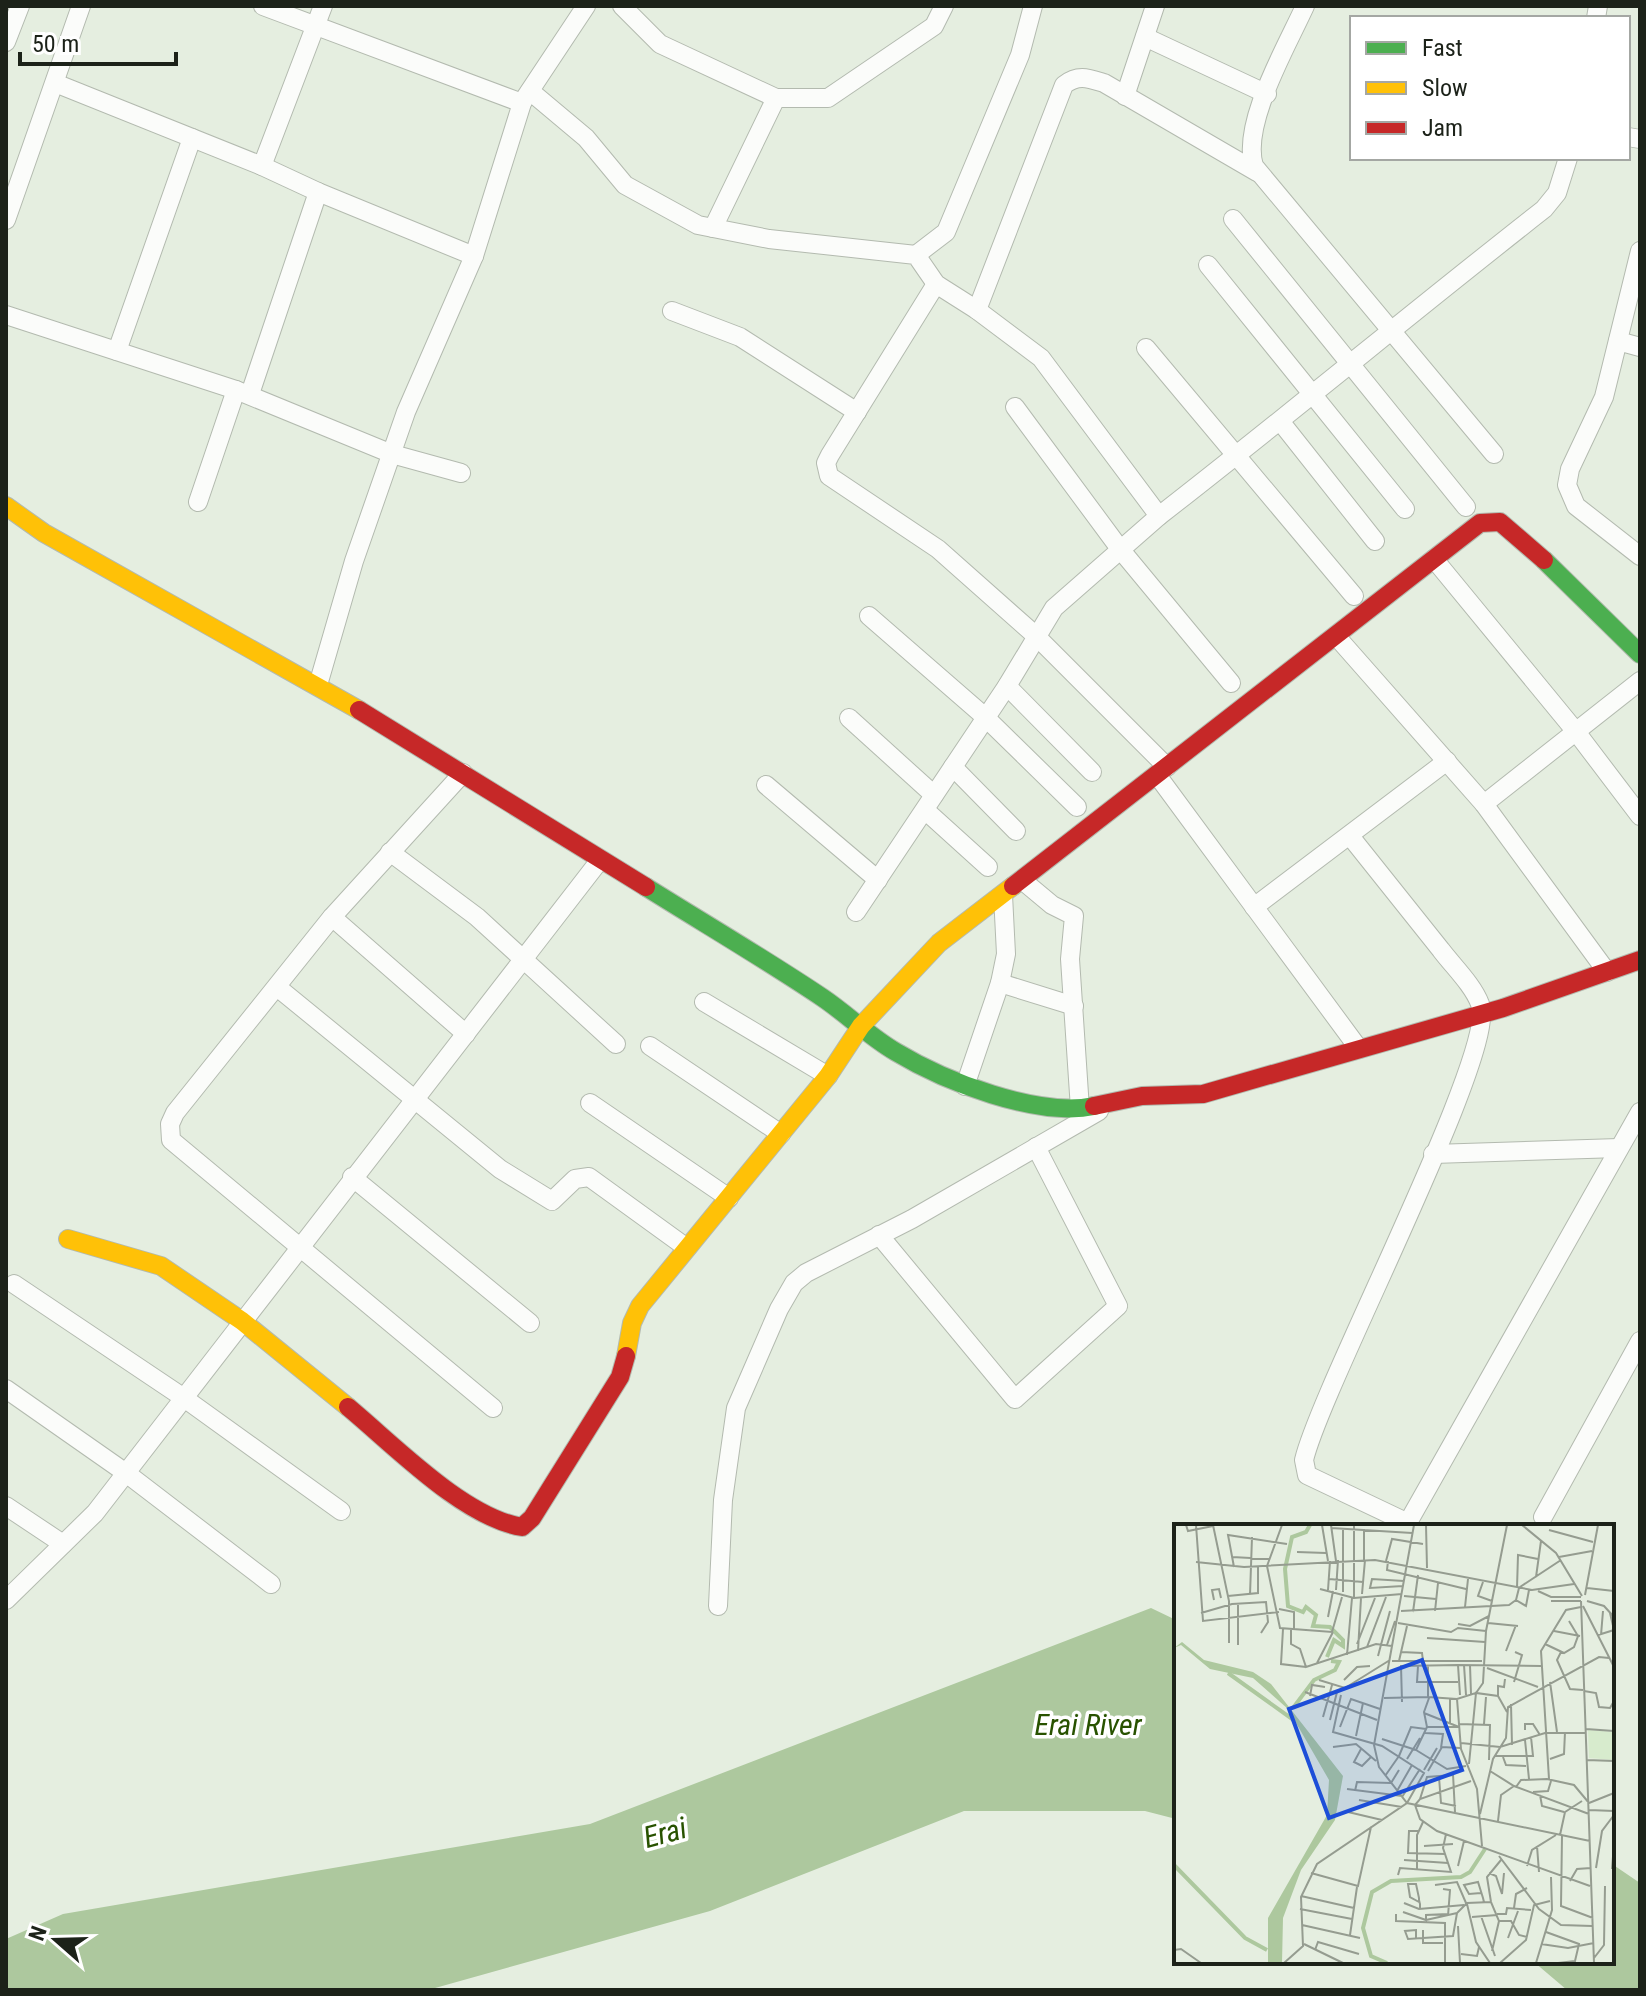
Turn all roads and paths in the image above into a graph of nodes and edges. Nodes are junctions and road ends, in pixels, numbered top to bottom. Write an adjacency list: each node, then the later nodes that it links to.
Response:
1 (20, 6): 13 (street)
2 (81, 6): 14 (street)
3 (263, 6): 11 (street)
4 (323, 6): 11 (street)
5 (586, 6): 17 (street)
6 (622, 6): 18 (street)
7 (944, 6): 18 (street)
8 (1033, 6): 28 (street)
9 (1155, 6): 12 (street)
10 (1305, 6): 15 (street)
11 (316, 26): 17 (street); 21 (street)
12 (1145, 37): 15 (street); 16 (street)
13 (6, 42)
14 (55, 83): 19 (street); 25 (street)
15 (1267, 94): 22 (street)
16 (1125, 96): 22 (street); 33 (street)
17 (526, 97): 26 (street); 29 (street)
18 (776, 98): 26 (street)
19 (192, 138): 21 (street); 40 (street)
20 (1567, 160): 36 (street)
21 (262, 166): 23 (street)
22 (1257, 172): 36 (street)
23 (318, 192): 29 (street); 42 (street)
24 (1233, 219): 41 (street)
25 (6, 220)
26 (713, 228): 28 (street)
27 (1640, 251): 32 (street)
28 (916, 255): 31 (street)
29 (474, 256): 47 (street)
30 (1208, 265): 43 (street)
31 (936, 284): 33 (street); 45 (street)
32 (1635, 293): 37 (street)
33 (977, 310): 55 (street)
34 (672, 311): 45 (street)
35 (6, 315): 40 (street)
36 (1390, 330): 41 (street); 48 (street)
37 (1618, 341): 38 (street); 58 (street)
38 (1640, 347)
39 (1146, 348): 49 (street)
40 (117, 351): 42 (street)
41 (1352, 364): 43 (street); 53 (street)
42 (243, 392): 47 (street); 51 (street)
43 (1314, 395): 46 (street); 54 (street)
44 (1015, 407): 57 (street)
45 (857, 412): 62 (street)
46 (1280, 421): 49 (street); 56 (street)
47 (392, 454): 50 (street); 67 (street)
48 (1494, 454)
49 (1237, 456): 55 (street); 60 (street)
50 (461, 473)
51 (198, 502)
52 (6, 506): 67 (street)
53 (1466, 507)
54 (1405, 509)
55 (1159, 516): 57 (street)
56 (1375, 541)
57 (1120, 549): 62 (street); 66 (street)
58 (1640, 556)
59 (1434, 559): 63 (street); 64 (street); 71 (street)
60 (1354, 596)
61 (869, 616): 69 (street)
62 (1035, 635): 68 (street); 74 (street)
63 (1336, 636): 72 (street); 74 (street)
64 (1640, 654)
65 (1640, 681): 71 (street)
66 (1231, 683)
67 (318, 685): 76 (street)
68 (1007, 686): 69 (street); 75 (street)
69 (984, 716): 73 (street); 80 (street)
70 (849, 718): 78 (street)
71 (1577, 733): 79 (street); 81 (street)
72 (1447, 761): 79 (street); 83 (street)
73 (953, 767): 78 (street); 82 (street)
74 (1162, 771): 88 (street); 90 (street)
75 (1092, 772)
76 (463, 773): 84 (street); 85 (street)
77 (766, 785): 87 (street)
78 (930, 803): 86 (street); 87 (street)
79 (1484, 804): 95 (street)
80 (1077, 807)
81 (1640, 816)
82 (1016, 831)
83 (1350, 836): 90 (street); 100 (street)
84 (390, 852): 92 (street); 94 (street)
85 (600, 860): 94 (street); 101 (street)
86 (988, 867)
87 (878, 880): 91 (street)
88 (1022, 880): 89 (street); 99 (street)
89 (1003, 895): 96 (street); 101 (street)
90 (1254, 907): 105 (street)
91 (856, 912)
92 (332, 917): 97 (street); 102 (street)
93 (1640, 960): 95 (street)
94 (524, 961): 102 (street); 103 (street)
95 (1607, 972): 100 (street)
96 (1000, 983): 99 (street); 107 (street)
97 (277, 987): 108 (street); 121 (street)
98 (704, 1002): 106 (street)
99 (1074, 1006): 111 (street)
100 (1482, 1013): 105 (street); 116 (street)
101 (861, 1026): 106 (street); 107 (street)
102 (466, 1034): 108 (street)
103 (616, 1044)
104 (650, 1046): 113 (street)
105 (1359, 1049): 110 (street)
106 (828, 1076): 113 (street)
107 (965, 1086): 111 (street)
108 (416, 1099): 117 (street); 122 (street)
109 (590, 1103): 118 (street)
110 (1108, 1105): 111 (street); 114 (street)
111 (1080, 1109)
112 (1640, 1112): 115 (street)
113 (781, 1134): 118 (street)
114 (1036, 1147): 119 (street); 119 (street)
115 (1619, 1148): 116 (street); 134 (street)
116 (1433, 1154): 134 (street)
117 (352, 1177): 121 (street); 125 (street)
118 (729, 1198): 122 (street)
119 (879, 1235): 138 (street)
120 (68, 1239): 124 (street)
121 (299, 1248): 124 (street); 129 (street)
122 (687, 1248): 124 (street)
123 (14, 1284): 128 (street)
124 (242, 1321): 128 (street)
125 (530, 1323)
126 (1640, 1341): 133 (street)
127 (6, 1389): 130 (street)
128 (184, 1398): 130 (street); 132 (street)
129 (493, 1408)
130 (126, 1473): 135 (street); 136 (street)
131 (6, 1506): 135 (street)
132 (341, 1511)
133 (1543, 1517)
134 (1407, 1524)
135 (63, 1544): 137 (street)
136 (271, 1584)
137 (6, 1600)
138 (718, 1606)

